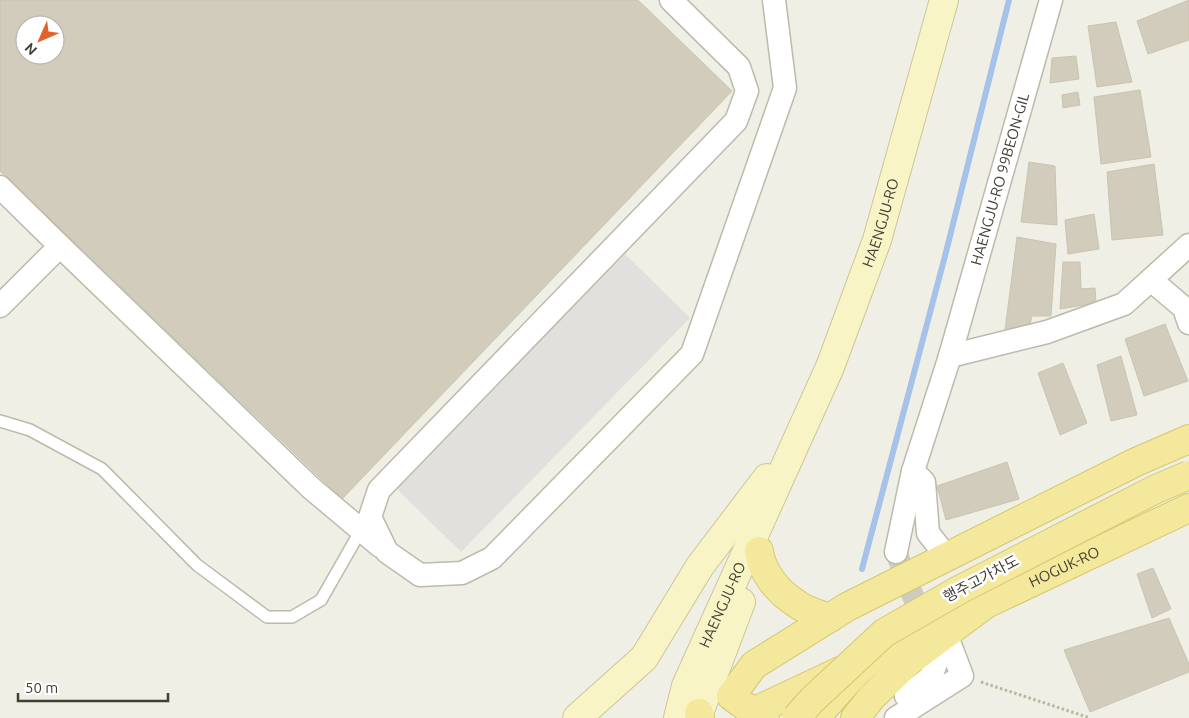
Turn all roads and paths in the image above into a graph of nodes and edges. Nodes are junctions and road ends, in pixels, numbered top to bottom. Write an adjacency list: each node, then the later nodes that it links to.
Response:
1 (671, 0): 20 (street)
2 (774, 0): 20 (street)
3 (944, 0): 13 (main road, HAENGJU-RO)
4 (1051, 0): 11 (street, HAENGJU-RO 99BEON-GIL)
5 (0, 187): 7 (street)
6 (1189, 245): 8 (street)
7 (60, 246): 9 (street); 18 (street)
8 (1151, 280): 10 (street); 11 (street)
9 (0, 306)
10 (1189, 323)
11 (950, 356): 15 (street, HAENGJU-RO 99BEON-GIL)
12 (0, 421): 18 (lane)
13 (797, 439): 19 (main road, HAENGJU-RO); 31 (main road, HAENGJU-RO); 32 (main road)
14 (1189, 439): 22 (main road)
15 (913, 472): 21 (street, HAENGJU-RO 99BEON-GIL); 22 (street)
16 (1189, 475): 33 (main road, 행주고가차도, bridge)
17 (1189, 508): 23 (main road, HOGUK-RO)
18 (361, 530): 20 (street)
19 (759, 551): 24 (main road); 31 (main road, HAENGJU-RO)
20 (387, 552)
21 (896, 552)
22 (947, 557): 24 (main road)
23 (986, 604): 25 (main road, HOGUK-RO); 26 (main road)
24 (830, 618): 29 (main road)
25 (946, 634): 28 (street); 35 (main road, HOGUK-RO)
26 (893, 645): 30 (main road); 34 (main road)
27 (937, 661): 36 (street)
28 (962, 676): 36 (street); 37 (path)
29 (731, 696): 30 (main road); 31 (main road)
30 (759, 715)
31 (692, 717)
32 (577, 718)
33 (796, 718)
34 (815, 718)
35 (855, 718)
36 (896, 718)
37 (1090, 718)

